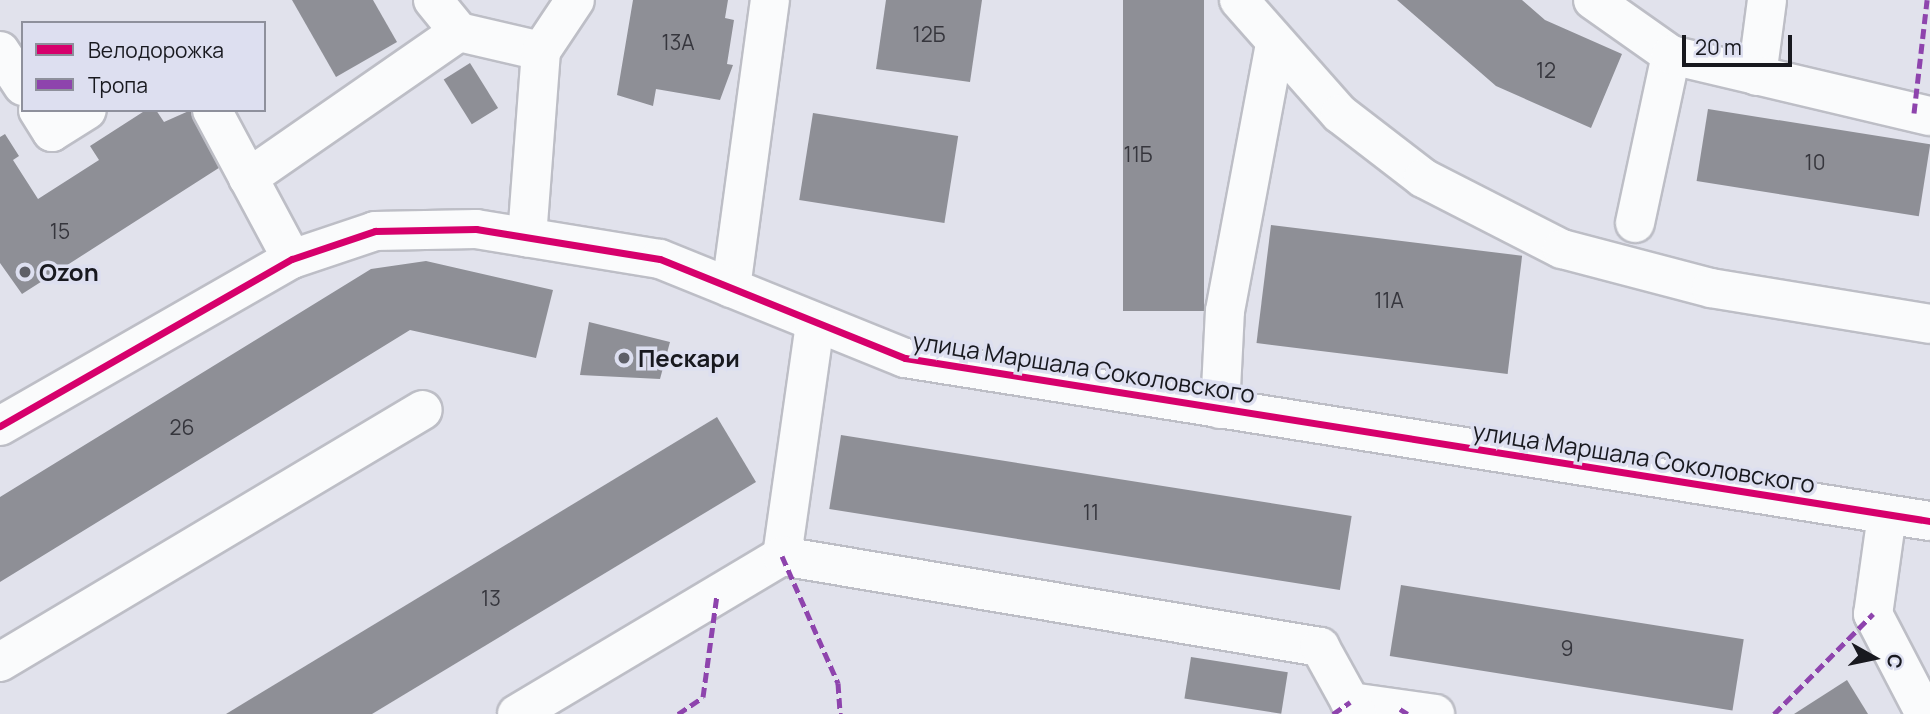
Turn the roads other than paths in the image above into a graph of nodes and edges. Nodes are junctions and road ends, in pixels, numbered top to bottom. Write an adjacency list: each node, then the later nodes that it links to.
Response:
1 (433, 0): 7 (street)
2 (575, 0): 10 (street)
3 (770, 0): 22 (street)
4 (1239, 0): 8 (street)
5 (1593, 0): 11 (street)
6 (1767, 0): 12 (street)
7 (459, 32): 10 (street); 18 (street)
8 (1275, 45): 24 (street); 25 (street)
9 (0, 51): 13 (street)
10 (541, 51): 20 (street)
11 (1671, 55): 12 (street); 19 (street)
12 (1757, 76): 17 (street)
13 (21, 83)
14 (39, 112): 15 (street)
15 (84, 112)
16 (213, 112): 18 (street)
17 (1930, 116)
18 (248, 178): 21 (street)
19 (1635, 223)
20 (527, 237): 21 (street, улица Маршала Соколовского); 22 (street, улица Маршала Соколовского)
21 (292, 259): 27 (street, улица Маршала Соколовского)
22 (731, 288): 23 (street, улица Маршала Соколовского)
23 (815, 323): 25 (street, улица Маршала Соколовского); 30 (street)
24 (1930, 324)
25 (1220, 409): 28 (street, улица Маршала Соколовского)
26 (422, 411): 31 (street)
27 (0, 426)
28 (1887, 515): 29 (street, улица Маршала Соколовского); 35 (street)
29 (1930, 521)
30 (782, 556): 32 (street); 33 (street)
31 (0, 662)
32 (1354, 708): 34 (street)
33 (517, 714)
34 (1435, 714)
35 (1926, 714)

